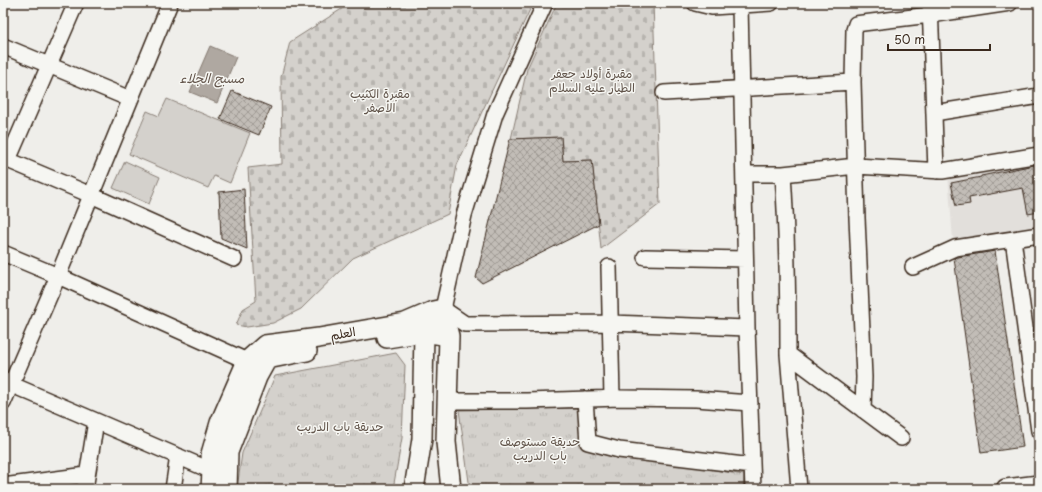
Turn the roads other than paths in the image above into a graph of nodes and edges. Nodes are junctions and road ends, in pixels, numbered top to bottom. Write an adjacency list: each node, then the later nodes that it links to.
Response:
1 (76, 3): 10 (street)
2 (170, 3): 15 (street)
3 (545, 3): 33 (street)
4 (695, 3): 7 (street)
5 (771, 3): 7 (street)
6 (1010, 3): 8 (street)
7 (740, 5): 12 (street)
8 (930, 9): 11 (street); 16 (street)
9 (3, 46): 10 (street)
10 (49, 65): 15 (street); 18 (street)
11 (854, 82): 12 (street); 19 (street)
12 (742, 88): 13 (street); 21 (street)
13 (664, 93)
14 (1039, 96): 16 (street)
15 (130, 99): 23 (street)
16 (934, 113): 20 (street)
17 (1039, 155): 20 (street)
18 (5, 159): 23 (street)
19 (856, 166): 20 (street); 22 (street); 47 (street)
20 (936, 171)
21 (744, 174): 22 (street); 29 (street)
22 (783, 174): 38 (street)
23 (91, 195): 28 (street); 32 (street)
24 (1039, 235): 25 (street)
25 (1013, 239): 31 (street); 49 (street)
26 (3, 253): 32 (street)
27 (645, 257): 29 (street)
28 (234, 259)
29 (745, 259): 35 (street)
30 (609, 267): 34 (street)
31 (913, 267)
32 (58, 276): 40 (street); 41 (street)
33 (442, 309): 34 (street); 36 (main road); 37 (main road); 40 (main road, العلم)
34 (610, 323): 35 (street); 42 (street)
35 (747, 328): 46 (street)
36 (424, 332): 37 (main road, العلم); 39 (main road, العلم); 59 (main road)
37 (449, 336): 44 (main road)
38 (788, 354): 47 (street); 62 (street)
39 (267, 360): 40 (main road, العلم); 58 (main road)
40 (247, 361): 53 (main road)
41 (7, 383): 45 (street); 48 (street)
42 (612, 398): 43 (street); 46 (street)
43 (585, 399): 44 (street); 52 (street)
44 (448, 401): 60 (main road)
45 (3, 403)
46 (750, 403): 52 (street)
47 (863, 410): 50 (street)
48 (96, 421): 51 (street); 54 (street)
49 (1039, 431)
50 (901, 438)
51 (178, 456): 53 (street); 57 (street)
52 (752, 466): 61 (street)
53 (212, 480)
54 (86, 482): 56 (street)
55 (1039, 485): 63 (main road)
56 (3, 486)
57 (172, 489)
58 (227, 489)
59 (414, 489)
60 (451, 489)
61 (753, 489)
62 (799, 489)
63 (1006, 489)

